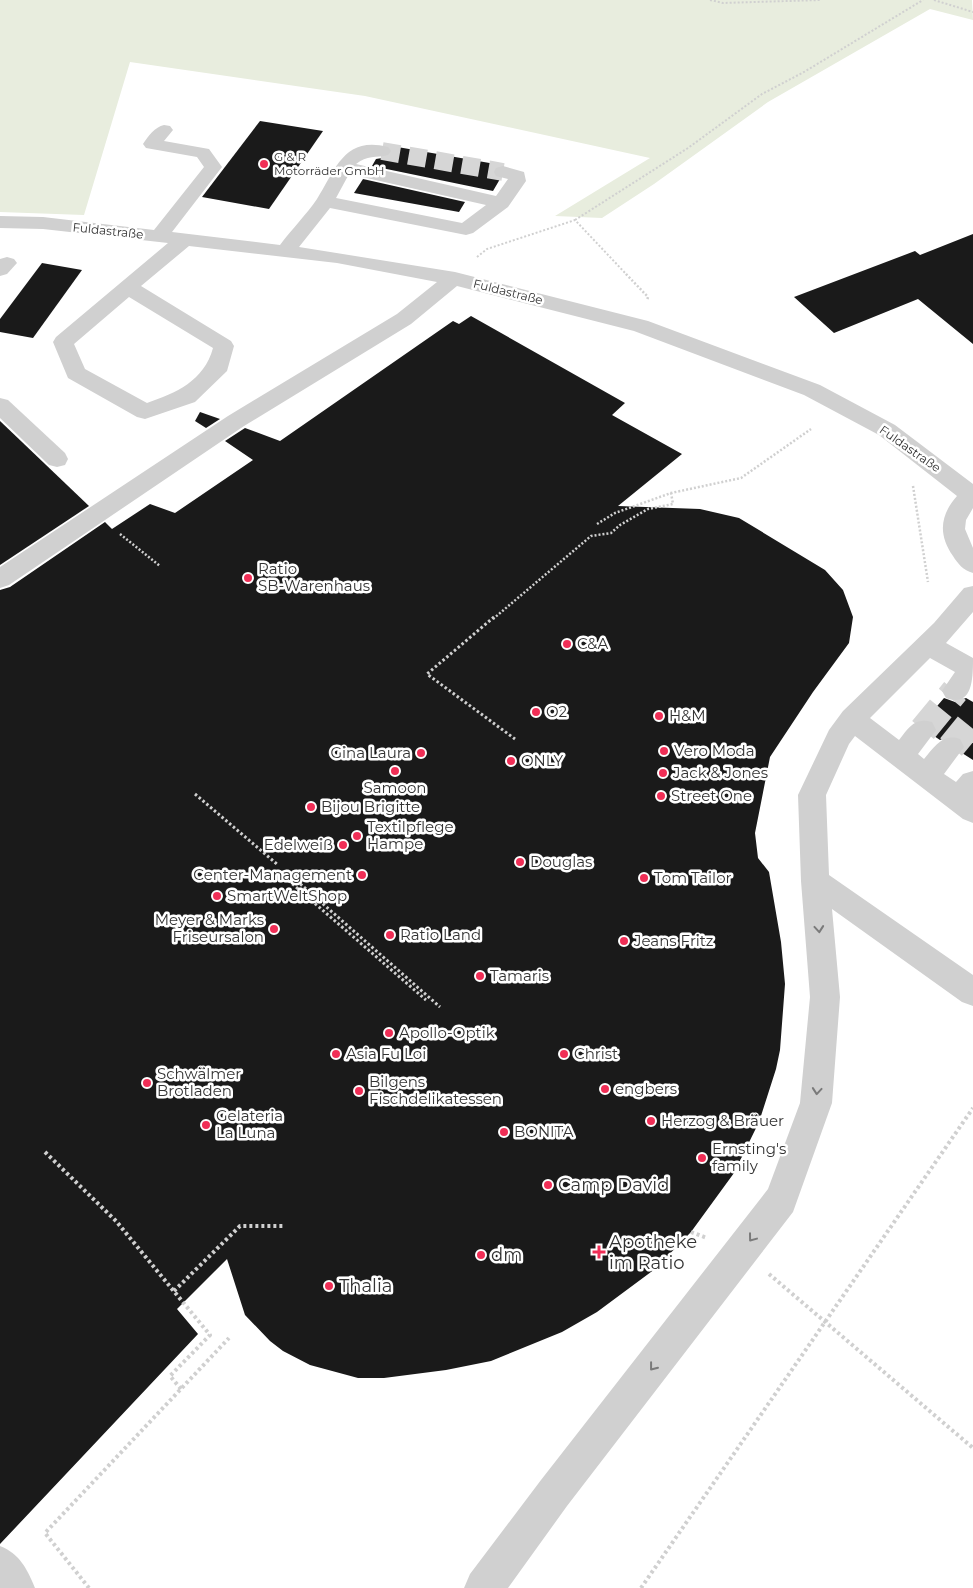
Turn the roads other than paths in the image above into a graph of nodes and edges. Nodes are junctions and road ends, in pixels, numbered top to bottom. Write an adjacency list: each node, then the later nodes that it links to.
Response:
1 (164, 130): 8 (street)
2 (382, 151): 3 (street)
3 (344, 167): 5 (street); 6 (street)
4 (503, 172): 6 (street)
5 (325, 201): 6 (street); 10 (street)
6 (501, 203)
7 (0, 222): 8 (street, Fuldastraße)
8 (159, 236): 9 (street, Fuldastraße)
9 (185, 239): 10 (street, Fuldastraße); 12 (street)
10 (286, 250): 11 (street, Fuldastraße)
11 (454, 278): 15 (street, Fuldastraße); 17 (street)
12 (128, 287): 12 (street)
13 (0, 405): 14 (street)
14 (57, 459)
15 (973, 495): 16 (street)
16 (973, 564)
17 (0, 579)
18 (973, 595): 19 (street)
19 (928, 645): 20 (street); 22 (street)
20 (973, 670): 21 (street)
21 (955, 691)
22 (852, 719): 25 (street); 28 (street)
23 (923, 730): 25 (street)
24 (951, 747): 26 (street)
25 (901, 756): 26 (street)
26 (926, 775): 27 (street)
27 (968, 798)
28 (815, 881): 29 (street); 32 (street, one-way to 32)
29 (973, 992)
30 (0, 1565): 31 (street)
31 (15, 1588)
32 (484, 1588)

